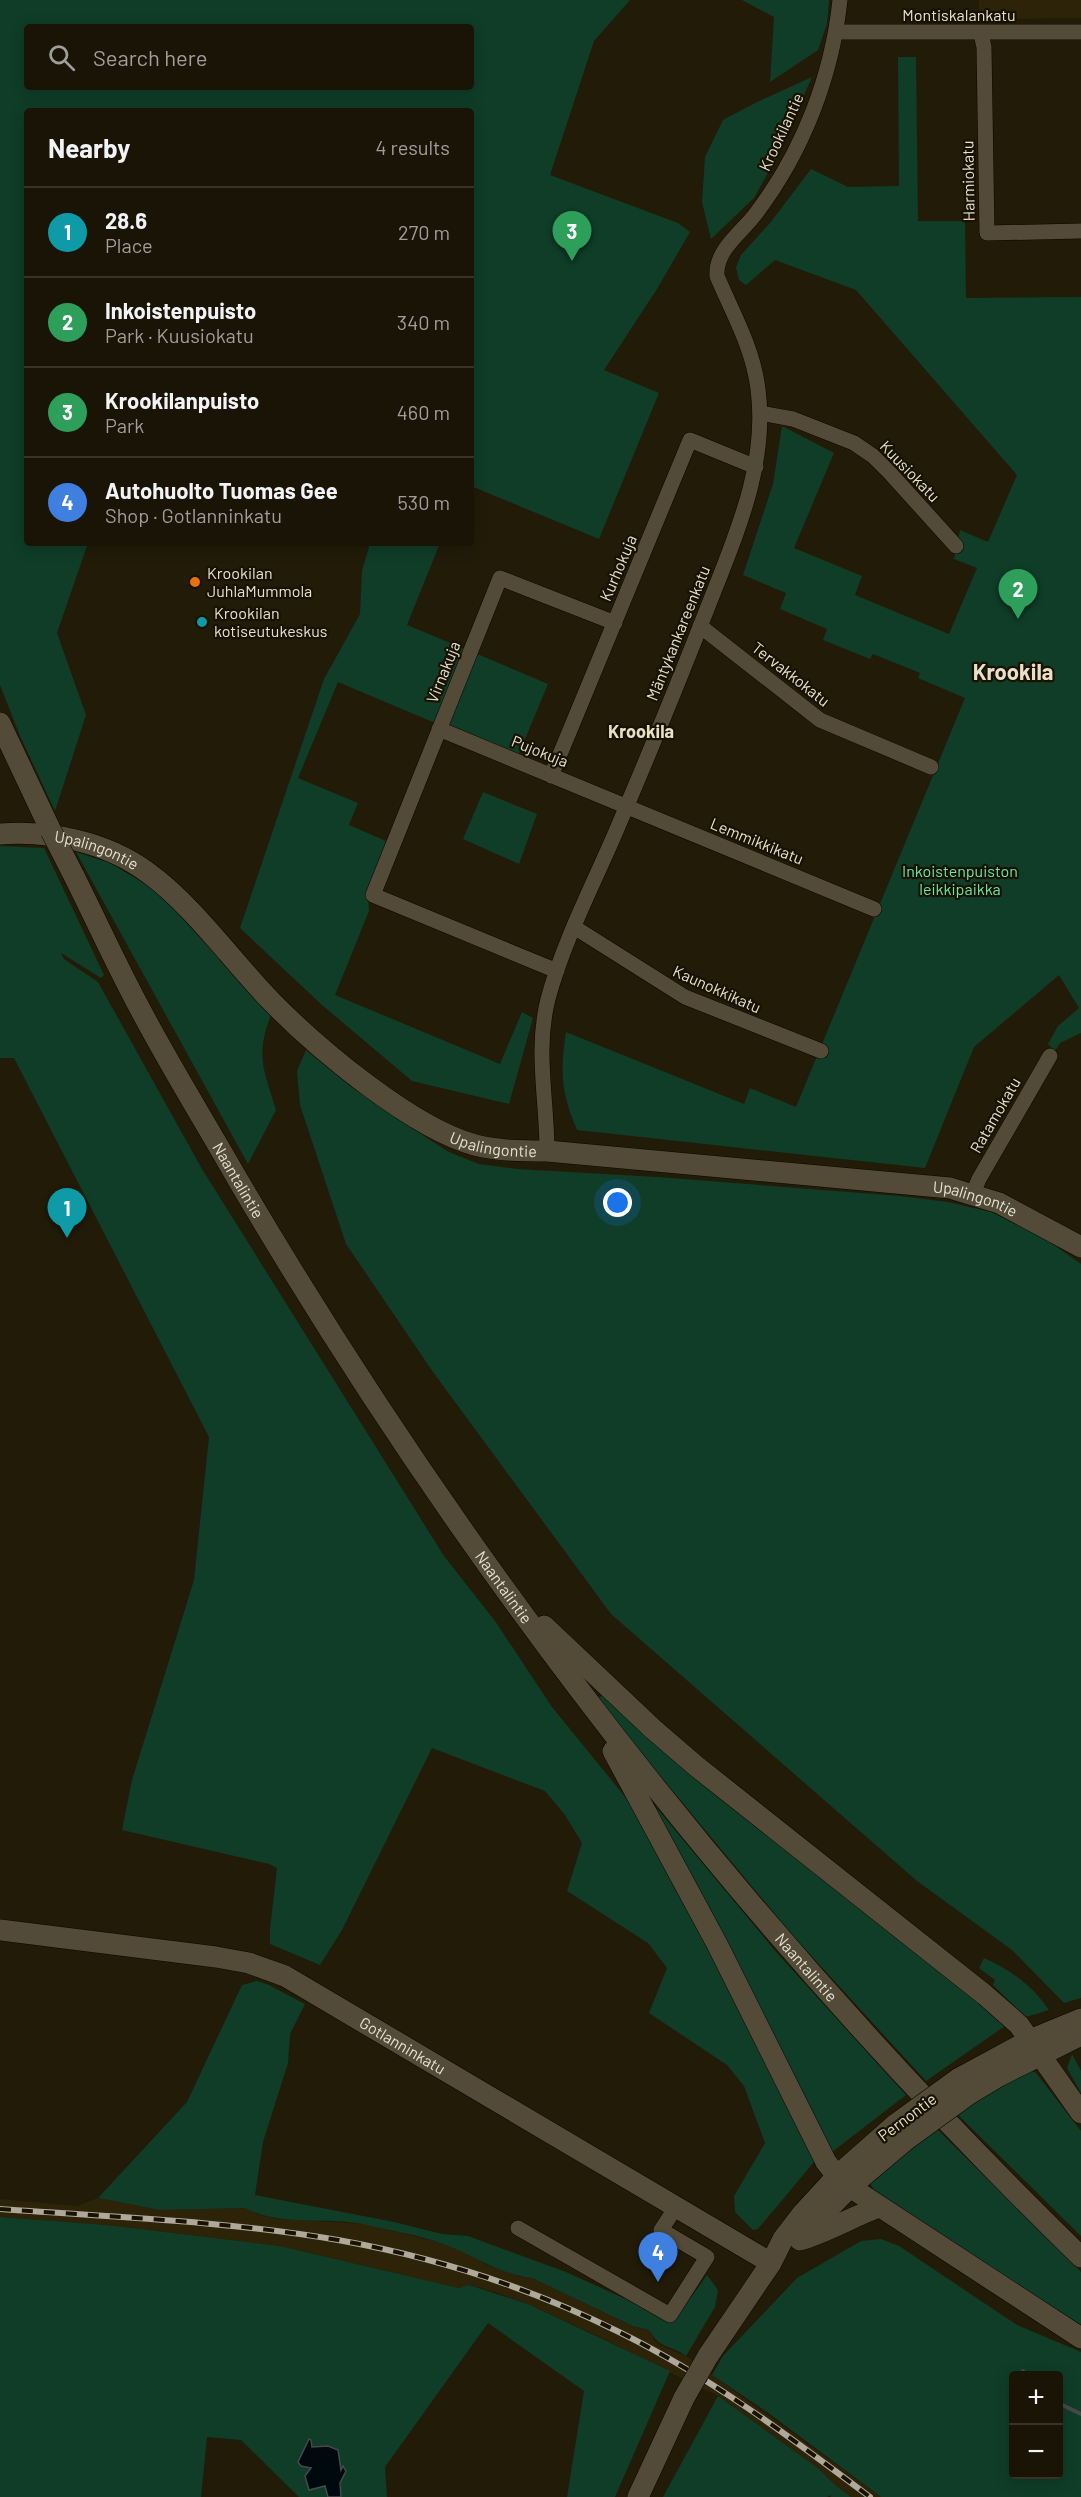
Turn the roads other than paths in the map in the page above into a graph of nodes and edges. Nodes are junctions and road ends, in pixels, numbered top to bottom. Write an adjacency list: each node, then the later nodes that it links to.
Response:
1 (840, 0): 2 (street, Krookilantie)
2 (837, 32): 4 (street, Montiskalankatu); 6 (street, Krookilantie)
3 (1081, 32): 4 (street, Montiskalankatu)
4 (981, 34): 5 (street, Harmiokatu)
5 (1081, 231)
6 (718, 261): 7 (street, Mäntykankareenkatu)
7 (760, 413): 8 (street, Mäntykankareenkatu); 9 (street, Kuusiokatu)
8 (756, 467): 10 (street, Kurhokuja); 11 (street, Mäntykankareenkatu)
9 (956, 546)
10 (615, 623): 13 (street, Virnakuja); 15 (street, Kurhokuja)
11 (700, 626): 14 (street, Tervakkokatu); 16 (street, Mäntykankareenkatu)
12 (0, 723): 26 (main road, Naantalintie, bridge)
13 (439, 729): 15 (street, Pujokuja); 20 (street, Virnakuja)
14 (931, 767)
15 (551, 776): 16 (street, Pujokuja)
16 (626, 807): 18 (street, Lemmikkikatu); 19 (street, Mäntykankareenkatu)
17 (0, 834): 23 (main road, Upalingontie)
18 (874, 909)
19 (574, 927): 20 (street, Mäntykankareenkatu); 21 (street, Kaunokkikatu)
20 (557, 971): 23 (street, Mäntykankareenkatu)
21 (820, 1051)
22 (1050, 1056): 24 (street, Ratamokatu)
23 (547, 1151): 24 (main road, Upalingontie)
24 (973, 1193): 25 (main road, Upalingontie)
25 (1081, 1247)
26 (505, 1589): 27 (main road, Naantalintie); 31 (main road)
27 (588, 1702): 33 (main road); 38 (main road, Naantalintie)
28 (0, 1930): 34 (main road, Gotlanninkatu)
29 (1081, 2019): 31 (main road, Pernontie)
30 (1081, 2035): 31 (main road, Pernontie)
31 (1036, 2047): 32 (main road); 33 (main road, Pernontie, bridge)
32 (1081, 2113)
33 (843, 2182): 35 (main road); 37 (main road, Pernontie); 39 (main road, Pernontie)
34 (676, 2206): 36 (street); 39 (main road, Gotlanninkatu)
35 (879, 2207): 37 (main road); 40 (main road)
36 (518, 2228)
37 (797, 2241): 39 (main road, Pernontie)
38 (1081, 2257)
39 (771, 2263): 41 (main road, Pernontie, bridge)
40 (1081, 2338)
41 (638, 2497)

